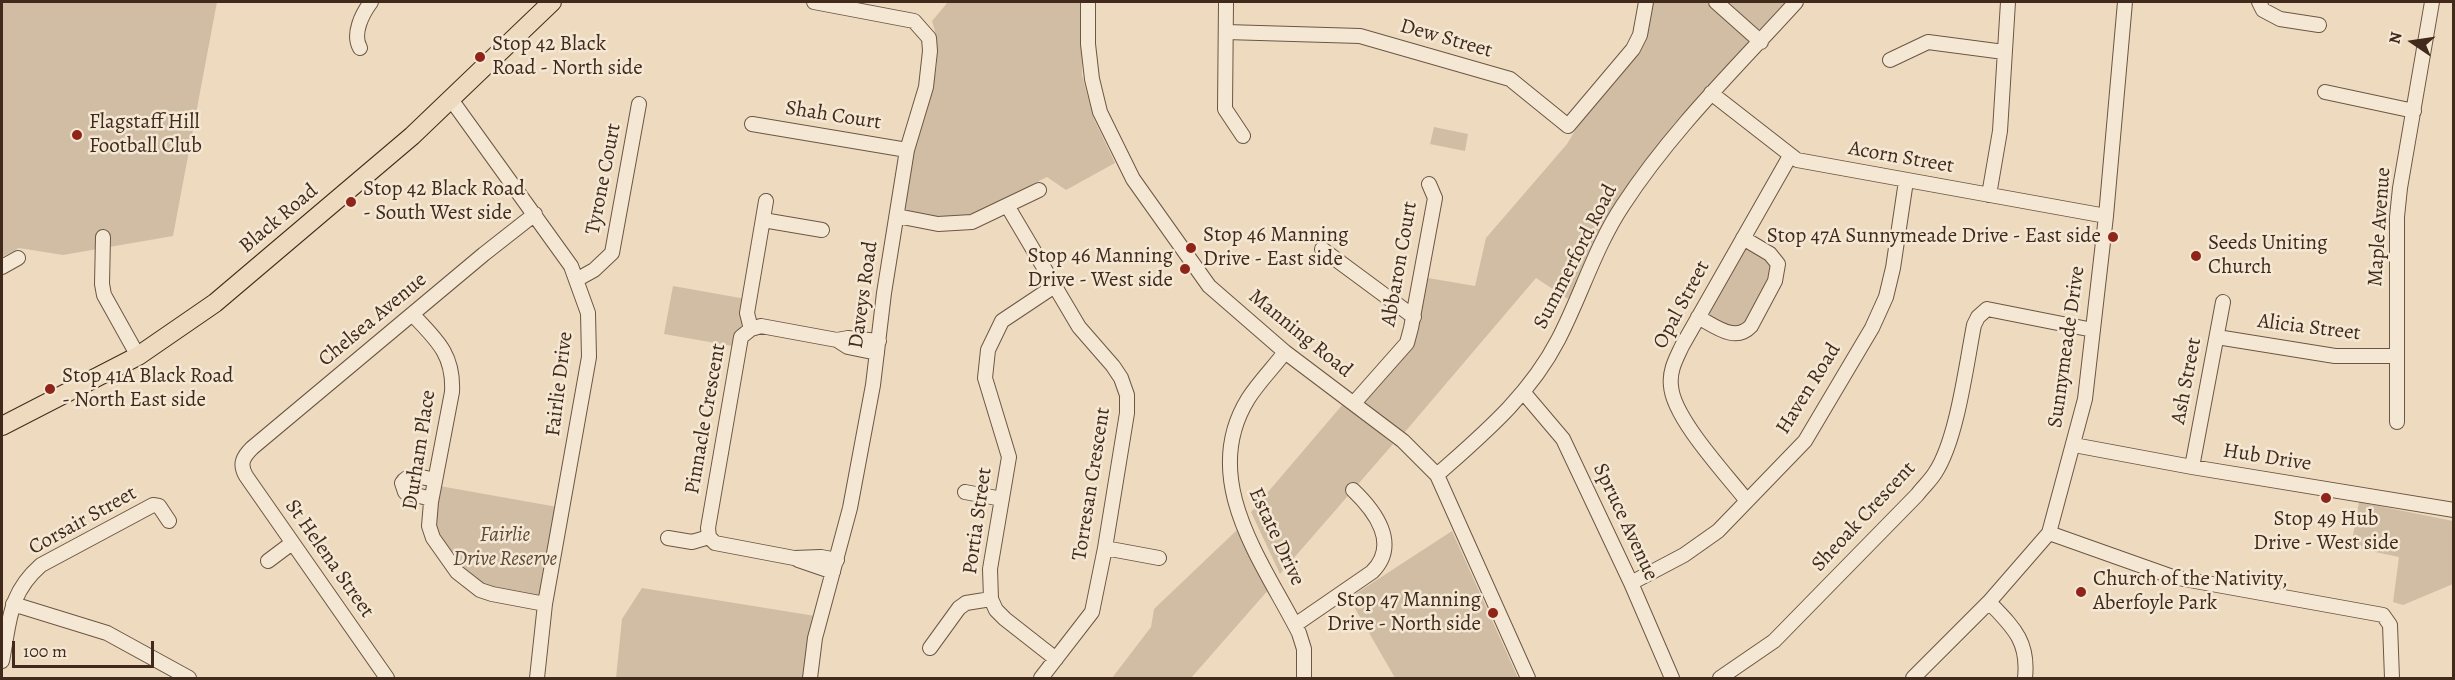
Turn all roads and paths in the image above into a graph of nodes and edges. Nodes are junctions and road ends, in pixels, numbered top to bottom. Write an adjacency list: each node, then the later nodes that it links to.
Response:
1 (371, 2): 16 (street)
2 (552, 2): 21 (main road, Black Road)
3 (817, 2): 26 (street, Daveys Road)
4 (1088, 2): 54 (street, Manning Road)
5 (1226, 2): 14 (street)
6 (1646, 2): 14 (street, Dew Street)
7 (1716, 2): 15 (street)
8 (1796, 2): 15 (street, Summerford Road)
9 (2007, 2): 17 (street)
10 (2125, 2): 36 (street, Sunnymeade Drive)
11 (2259, 2): 13 (street)
12 (2432, 2): 23 (street, Maple Avenue)
13 (2319, 25)
14 (1226, 32): 25 (street)
15 (1761, 42): 20 (street, Summerford Road)
16 (360, 48)
17 (2004, 52): 18 (street); 31 (street)
18 (1890, 60)
19 (2325, 92): 23 (street)
20 (1711, 93): 27 (street, Acorn Street); 57 (street, Summerford Road)
21 (450, 98): 34 (street, Fairlie Drive); 55 (main road, Black Road)
22 (639, 104): 44 (street, Tyrone Court)
23 (2414, 111): 56 (street, Maple Avenue)
24 (752, 124): 26 (street, Shah Court)
25 (1243, 136)
26 (907, 150): 35 (street, Daveys Road)
27 (1790, 156): 28 (street, Acorn Street); 40 (street, Opal Street)
28 (1906, 181): 31 (street, Acorn Street); 70 (street, Haven Road)
29 (1429, 184): 48 (street, Abbaron Court)
30 (1039, 190): 33 (street)
31 (1989, 195): 36 (street, Acorn Street)
32 (766, 201): 37 (street)
33 (1008, 207): 35 (street); 45 (street, Torresan Crescent)
34 (535, 214): 44 (street, Fairlie Drive); 47 (street, Chelsea Avenue)
35 (897, 216): 53 (street, Daveys Road)
36 (2106, 216): 51 (street, Sunnymeade Drive)
37 (763, 220): 38 (street); 50 (street)
38 (822, 230)
39 (103, 237): 55 (street)
40 (1743, 237): 49 (street, Opal Street); 49 (street)
41 (1322, 249): 48 (street)
42 (18, 258): 43 (street)
43 (2, 267)
44 (576, 280): 85 (street, Fairlie Drive)
45 (1053, 287): 69 (street, Portia Street); 77 (street, Torresan Crescent)
46 (2223, 302): 52 (street, Ash Street)
47 (413, 315): 62 (street, Chelsea Avenue); 65 (street, Durham Place)
48 (1414, 317): 58 (street, Abbaron Court)
49 (1698, 317): 70 (street, Opal Street)
50 (751, 329): 53 (street, Pinnacle Crescent); 74 (street, Pinnacle Crescent)
51 (2093, 330): 61 (street, Sunnymeade Drive); 98 (street, Sheoak Crescent)
52 (2217, 337): 56 (street, Alicia Street); 63 (street, Ash Street)
53 (878, 347): 80 (street, Daveys Road)
54 (1285, 352): 58 (street, Manning Road); 86 (street, Estate Drive)
55 (138, 356): 60 (main road, Black Road)
56 (2396, 357): 59 (street, Maple Avenue)
57 (1524, 393): 64 (street, Summerford Road); 81 (street, Spruce Avenue)
58 (1354, 403): 64 (street, Manning Road)
59 (2397, 422)
60 (2, 426)
61 (2074, 445): 63 (street, Hub Drive); 73 (street, Sunnymeade Drive)
62 (242, 462): 76 (street, St Helena Street)
63 (2192, 467): 71 (street, Hub Drive)
64 (1437, 475): 96 (street, Manning Road)
65 (435, 480): 68 (street, Durham Place); 68 (street)
66 (1353, 490): 86 (street)
67 (965, 492): 69 (street)
68 (432, 499): 85 (street, Durham Place)
69 (1002, 500): 82 (street, Portia Street)
70 (1747, 501): 81 (street, Haven Road)
71 (2454, 510)
72 (169, 521): 84 (street, Corsair Street)
73 (2049, 533): 83 (street, Sunnymeade Drive); 101 (street)
74 (709, 537): 75 (street); 80 (street)
75 (668, 538)
76 (292, 543): 79 (street); 91 (street, St Helena Street)
77 (1105, 548): 78 (street); 88 (street, Torresan Crescent)
78 (1159, 558)
79 (268, 561)
80 (835, 566): 93 (street, Daveys Road)
81 (1631, 583): 97 (street, Spruce Avenue)
82 (991, 599): 87 (street); 88 (street, Portia Street)
83 (1989, 602): 99 (street, Sunnymeade Drive); 100 (street)
84 (13, 604): 89 (street, Corsair Street); 90 (street)
85 (545, 604): 92 (street, Fairlie Drive)
86 (1295, 625): 95 (street, Estate Drive)
87 (930, 648)
88 (1056, 659): 94 (street, Torresan Crescent)
89 (2, 661)
90 (189, 678)
91 (387, 678)
92 (537, 678)
93 (810, 678)
94 (1041, 678)
95 (1304, 678)
96 (1528, 678)
97 (1672, 678)
98 (1720, 678)
99 (1913, 678)
100 (2025, 678)
101 (2392, 678)

